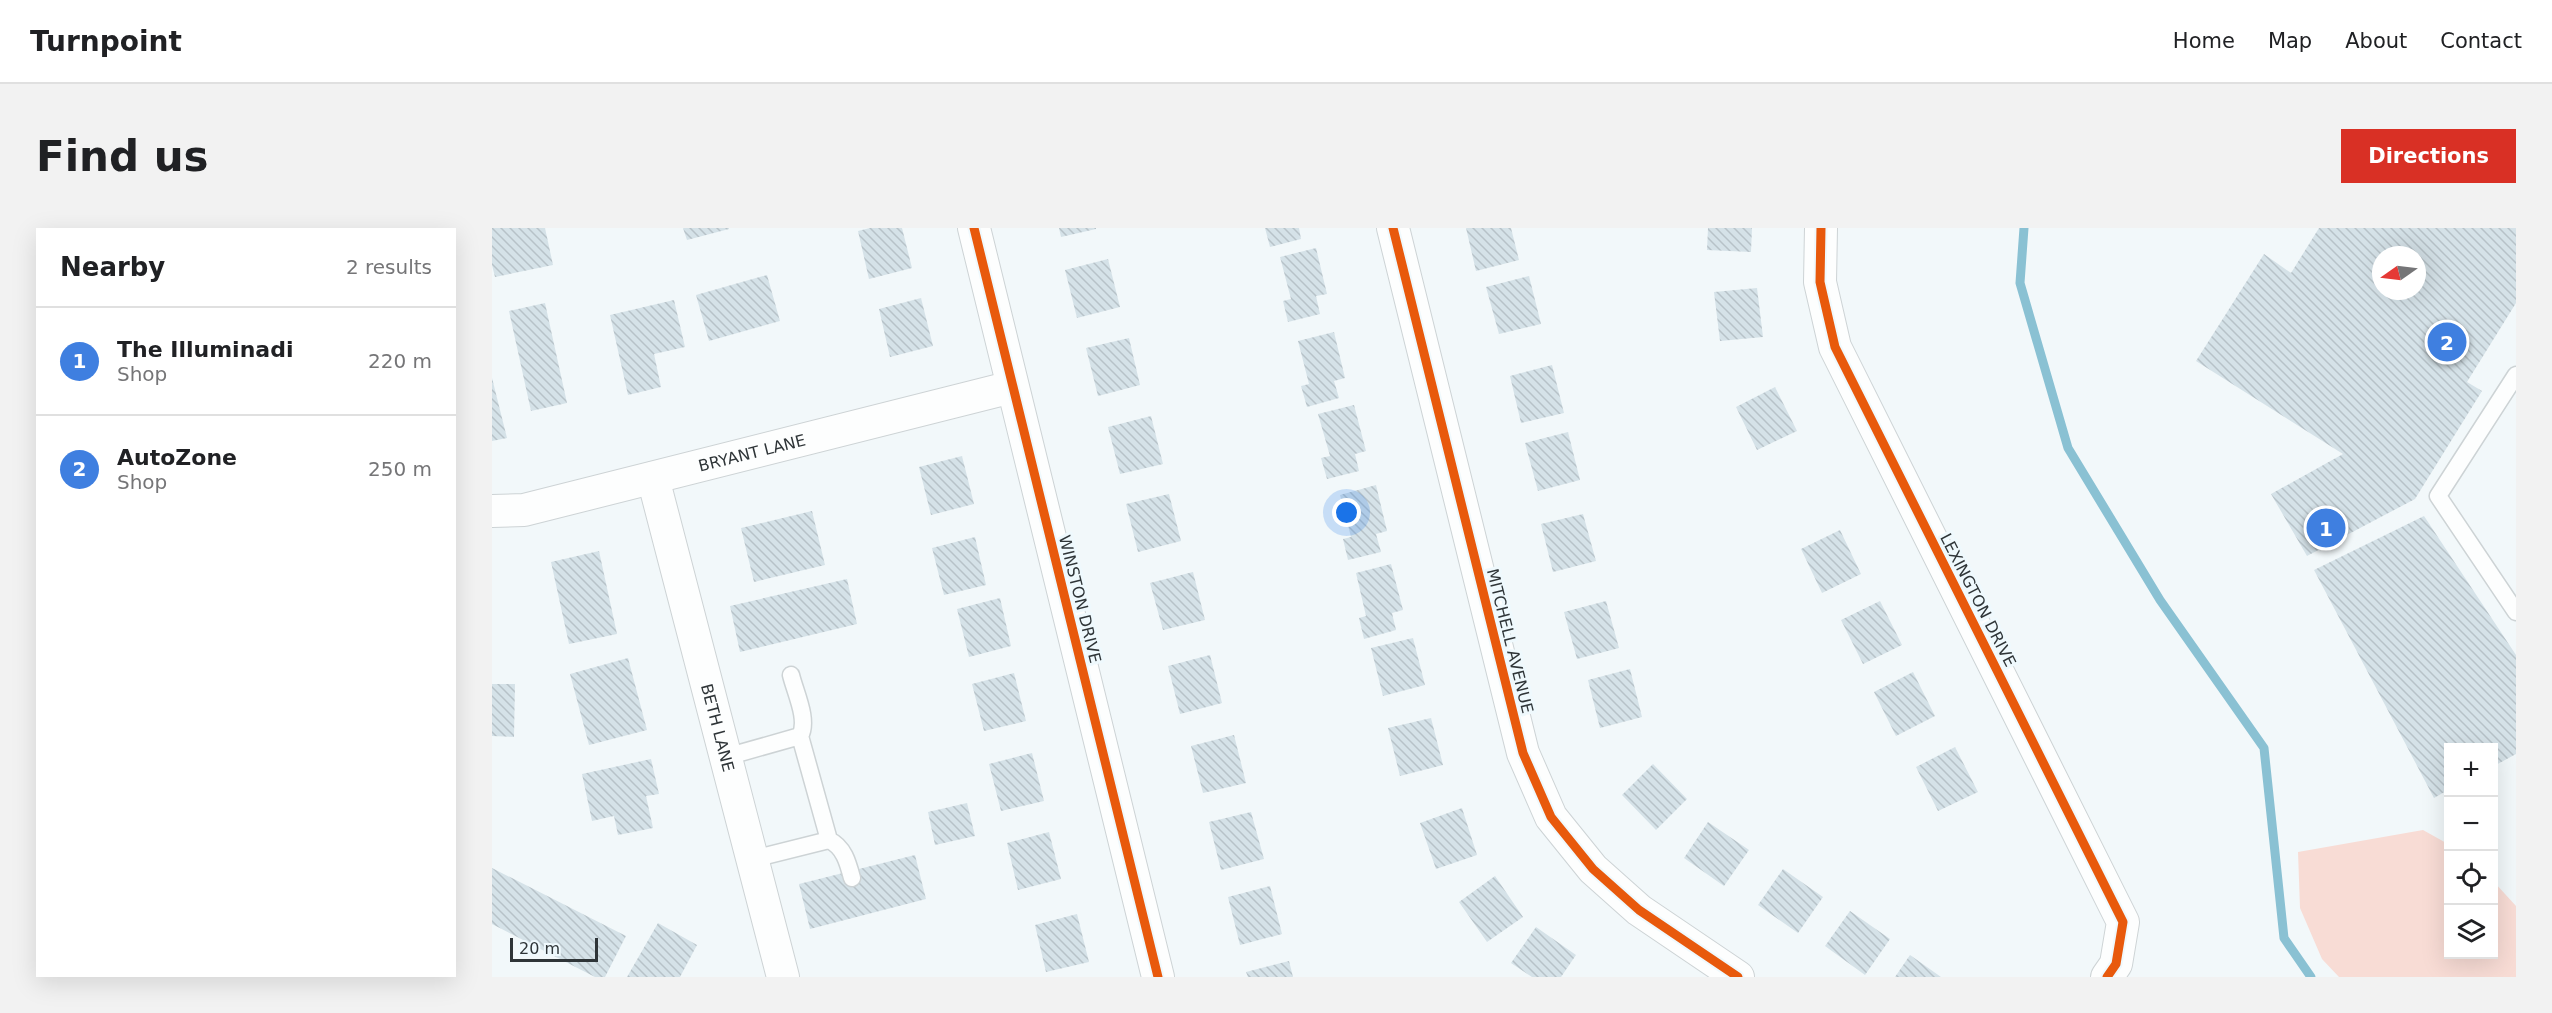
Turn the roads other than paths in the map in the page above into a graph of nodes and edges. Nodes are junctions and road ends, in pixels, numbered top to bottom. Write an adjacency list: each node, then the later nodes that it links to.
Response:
1 (974, 228): 5 (street, WINSTON DRIVE)
2 (1393, 228): 17 (street, MITCHELL AVENUE)
3 (1821, 228): 18 (street, LEXINGTON DRIVE)
4 (2516, 375): 8 (lane)
5 (1012, 387): 6 (street, BRYANT LANE); 16 (street, WINSTON DRIVE)
6 (652, 478): 7 (street, BRYANT LANE); 11 (street, BETH LANE)
7 (492, 511)
8 (2516, 612)
9 (791, 675): 10 (lane)
10 (800, 736): 11 (lane); 12 (lane)
11 (726, 757): 13 (street, BETH LANE)
12 (828, 840): 13 (lane); 14 (lane)
13 (753, 859): 15 (street, BETH LANE)
14 (852, 878)
15 (783, 977)
16 (1158, 977)
17 (1738, 977)
18 (2107, 977)

